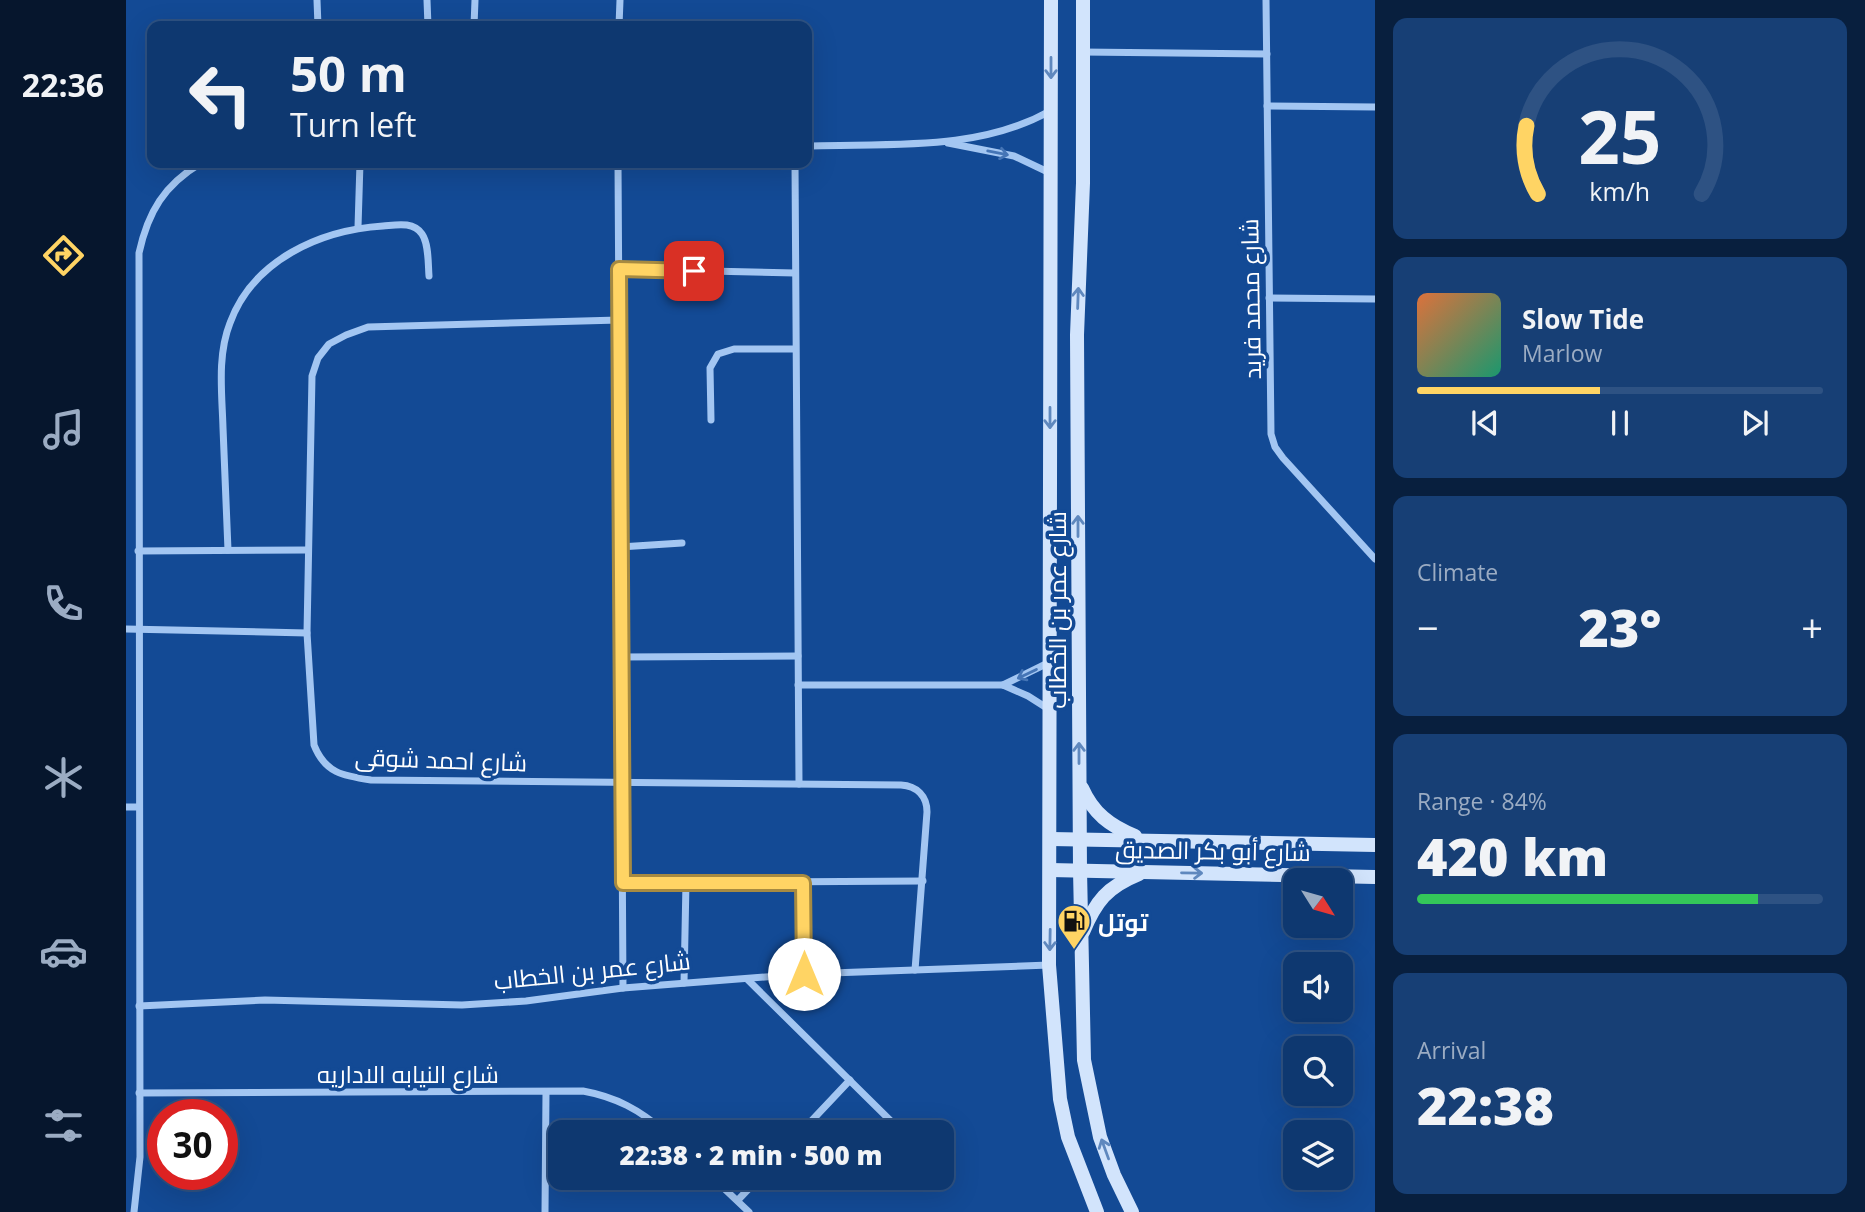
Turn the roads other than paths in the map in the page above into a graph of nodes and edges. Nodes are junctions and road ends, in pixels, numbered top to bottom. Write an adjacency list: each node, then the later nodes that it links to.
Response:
1 (317, 0): 8 (street)
2 (428, 0): 9 (street)
3 (475, 0): 10 (street)
4 (620, 0): 11 (street)
5 (1051, 0): 16 (street, شارع عمر بن الخطاب, one-way to 16)
6 (1083, 0): 12 (street, شارع عمر بن الخطاب)
7 (1266, 0): 13 (street, شارع محمد فريد)
8 (318, 21)
9 (428, 21)
10 (474, 21)
11 (619, 21)
12 (1082, 52): 13 (street); 31 (street, شارع عمر بن الخطاب, one-way to 12)
13 (1266, 54): 14 (street, شارع محمد فريد)
14 (1267, 106): 15 (street); 28 (street, شارع محمد فريد)
15 (1375, 107)
16 (1050, 111): 17 (street); 23 (street, شارع عمر بن الخطاب)
17 (940, 142): 18 (street); 23 (street, one-way to 23)
18 (812, 146)
19 (194, 168): 41 (street)
20 (360, 168): 24 (street)
21 (618, 168): 25 (street)
22 (795, 168): 26 (street)
23 (1052, 174): 32 (street, شارع عمر بن الخطاب)
24 (358, 227): 27 (street); 39 (street)
25 (619, 269): 26 (street); 30 (street)
26 (795, 273): 33 (street)
27 (429, 276)
28 (1269, 298): 29 (street); 42 (street, شارع محمد فريد)
29 (1375, 299)
30 (619, 320): 38 (street); 40 (street, شارع احمد شوقى)
31 (1077, 335): 32 (street); 35 (street, شارع عمر بن الخطاب)
32 (1051, 336): 34 (street, شارع عمر بن الخطاب)
33 (795, 349): 36 (street); 46 (street)
34 (1050, 371): 35 (street); 48 (street, شارع عمر بن الخطاب, one-way to 48)
35 (1078, 371): 53 (street, شارع عمر بن الخطاب, one-way to 35)
36 (711, 420)
37 (682, 543): 38 (street)
38 (620, 547): 47 (street)
39 (228, 550): 40 (street); 41 (street)
40 (307, 550): 45 (street, شارع احمد شوقى)
41 (138, 551): 44 (street)
42 (1375, 559)
43 (126, 629): 44 (street)
44 (138, 629): 45 (street); 56 (street)
45 (307, 633): 52 (street, شارع احمد شوقى)
46 (797, 656): 47 (street); 49 (street)
47 (621, 657): 52 (street)
48 (1051, 662): 50 (street, one-way to 50); 51 (street, شارع عمر بن الخطاب)
49 (798, 685): 50 (street); 54 (street)
50 (1003, 685): 51 (street)
51 (1051, 710): 57 (street, شارع عمر بن الخطاب)
52 (622, 783): 54 (street, شارع احمد شوقى); 66 (street)
53 (1079, 783): 58 (street, شارع عمر بن الخطاب); 59 (street)
54 (799, 784): 65 (street, شارع احمد شوقى)
55 (126, 807): 56 (street)
56 (138, 807): 76 (street)
57 (1051, 839): 58 (street, شارع أبو بكر الصديق); 61 (street, شارع عمر بن الخطاب)
58 (1080, 839): 59 (street, شارع أبو بكر الصديق); 62 (street, شارع عمر بن الخطاب)
59 (1143, 839): 60 (street, شارع أبو بكر الصديق)
60 (1375, 845)
61 (1050, 870): 62 (street, شارع أبو بكر الصديق); 70 (street, شارع عمر بن الخطاب, one-way to 70)
62 (1080, 870): 63 (street, شارع أبو بكر الصديق); 69 (street, شارع عمر بن الخطاب)
63 (1144, 871): 64 (street, شارع أبو بكر الصديق, one-way to 64); 69 (street)
64 (1375, 877)
65 (923, 881): 68 (street); 71 (street)
66 (623, 883): 67 (street); 75 (street)
67 (686, 883): 68 (street); 74 (street)
68 (803, 883): 72 (street)
69 (1081, 937): 90 (street, شارع عمر بن الخطاب, one-way to 69)
70 (1049, 965): 71 (street, شارع عمر بن الخطاب); 89 (street, شارع عمر بن الخطاب)
71 (915, 970): 72 (street, شارع عمر بن الخطاب)
72 (804, 974): 73 (street, شارع عمر بن الخطاب)
73 (747, 979): 74 (street, شارع عمر بن الخطاب); 77 (street)
74 (684, 983): 75 (street, شارع عمر بن الخطاب)
75 (623, 988): 76 (street, شارع عمر بن الخطاب)
76 (139, 1006): 78 (street)
77 (850, 1080): 81 (street); 82 (street)
78 (139, 1093): 79 (street, شارع النيابه الاداريه); 86 (street)
79 (545, 1093): 80 (street, شارع النيابه الاداريه); 87 (street)
80 (649, 1120)
81 (812, 1120)
82 (890, 1120)
83 (727, 1190): 85 (street)
84 (748, 1190): 85 (street)
85 (738, 1200): 88 (street)
86 (134, 1212)
87 (545, 1212)
88 (749, 1212)
89 (1097, 1212)
90 (1132, 1212)

